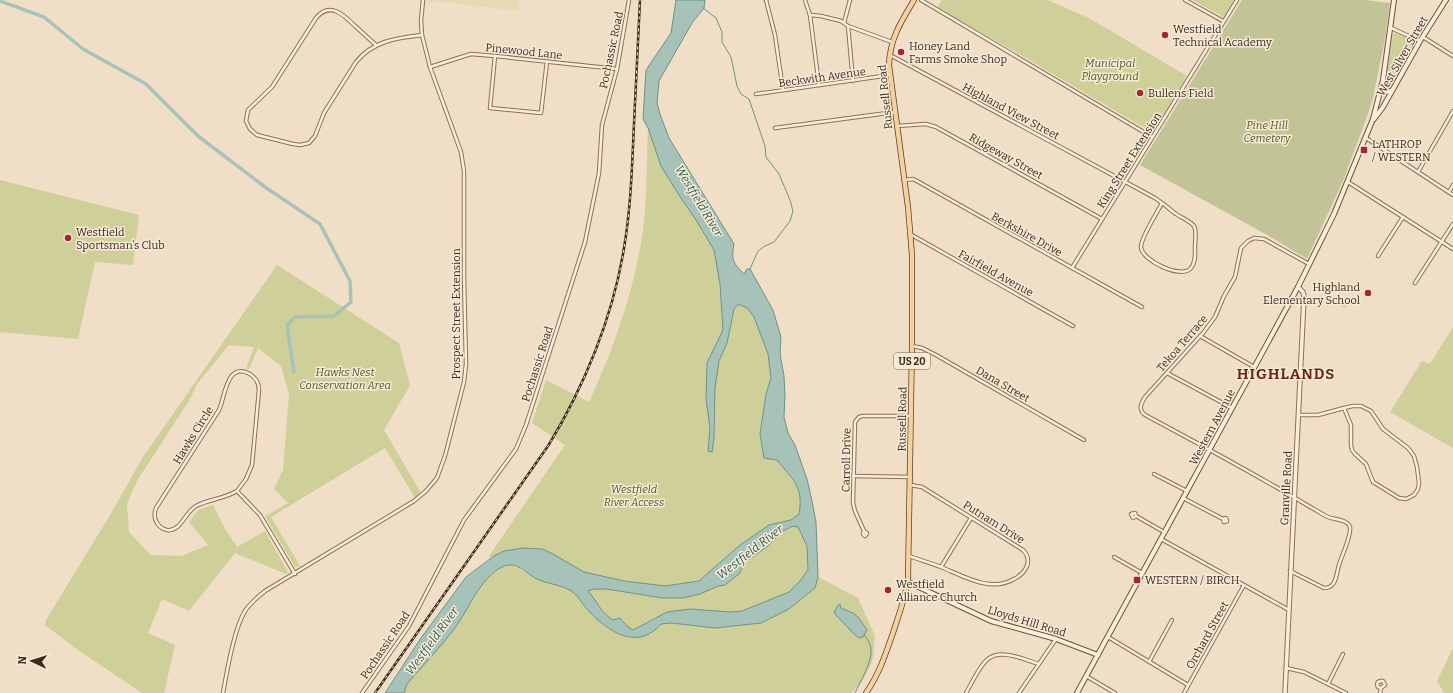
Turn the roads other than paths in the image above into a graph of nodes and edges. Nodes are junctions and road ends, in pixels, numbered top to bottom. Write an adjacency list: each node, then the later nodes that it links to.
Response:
1 (423, 0): 17 (street, Prospect Street Extension)
2 (629, 0): 26 (street, Pochassic Road)
3 (766, 0): 30 (street)
4 (804, 0): 12 (street)
5 (850, 0): 14 (street)
6 (914, 0): 19 (main road, US 20)
7 (921, 0): 39 (street)
8 (1185, 0): 13 (street)
9 (1237, 0): 13 (street, King Street Extension)
10 (1394, 0): 16 (main road)
11 (1446, 0): 18 (main road, West Silver Street)
12 (810, 15): 14 (street); 29 (street)
13 (1223, 21): 39 (street, King Street Extension)
14 (844, 22): 15 (street)
15 (848, 26): 19 (street); 28 (street)
16 (1391, 28): 18 (street); 32 (main road)
17 (422, 35): 20 (street); 25 (street, Prospect Street Extension)
18 (1421, 39): 23 (street); 31 (main road, West Silver Street)
19 (892, 42): 21 (main road, Russell Road / US 20)
20 (376, 45): 20 (street)
21 (890, 55): 27 (main road, Russell Road / US 20); 43 (street, Highland View Street)
22 (495, 56): 24 (street, Pinewood Lane); 24 (street); 25 (street, Pinewood Lane)
23 (1453, 56)
24 (547, 61): 26 (street, Pinewood Lane)
25 (430, 67): 91 (street, Prospect Street Extension)
26 (617, 69): 108 (street, Pochassic Road)
27 (890, 75): 28 (street, Beckwith Avenue); 35 (main road, Russell Road / US 20)
28 (853, 81): 29 (street, Beckwith Avenue)
29 (819, 85): 30 (street, Beckwith Avenue)
30 (783, 90): 33 (street, Beckwith Avenue)
31 (1393, 90): 32 (street); 36 (main road, West Silver Street)
32 (1380, 91): 36 (main road)
33 (756, 94)
34 (1453, 110): 41 (street)
35 (895, 112): 37 (main road, Russell Road / US 20); 38 (street)
36 (1373, 121): 40 (main road, Western Avenue)
37 (897, 126): 42 (main road, Russell Road / US 20); 50 (street, Ridgeway Street)
38 (775, 128)
39 (1152, 137): 43 (street, King Street Extension)
40 (1366, 138): 41 (street); 44 (main road, Western Avenue)
41 (1418, 172): 46 (street)
42 (904, 180): 52 (main road, Russell Road / US 20); 57 (street, Berkshire Drive)
43 (1125, 181): 48 (street, Highland View Street); 50 (street, King Street Extension)
44 (1348, 182): 49 (street); 56 (main road, Western Avenue)
45 (1453, 185): 46 (street)
46 (1449, 192): 47 (street)
47 (1453, 194)
48 (1162, 203): 48 (street, Highland View Street)
49 (1403, 217): 53 (street); 55 (street)
50 (1102, 219): 57 (street, King Street Extension)
51 (1453, 224): 53 (street)
52 (910, 234): 61 (street, Fairfield Avenue); 63 (main road, Russell Road / US 20)
53 (1442, 241): 54 (street); 58 (street)
54 (1453, 249)
55 (1378, 256)
56 (1310, 264): 59 (main road, Western Avenue); 62 (street, Tekoa Terrace)
57 (1072, 268): 60 (street, Berkshire Drive)
58 (1414, 283)
59 (1298, 287): 64 (main road, Western Avenue); 68 (street, Granville Road)
60 (1142, 308)
61 (1073, 326)
62 (1200, 336): 64 (street); 65 (street, Tekoa Terrace)
63 (912, 346): 69 (main road, Russell Road / US 20); 70 (street, Dana Street)
64 (1255, 367): 67 (main road, Western Avenue)
65 (1167, 373): 67 (street); 71 (street, Tekoa Terrace)
66 (1344, 408): 66 (street); 68 (street)
67 (1232, 409): 71 (main road, Western Avenue)
68 (1298, 415): 78 (street, Granville Road)
69 (911, 416): 73 (street, Carroll Drive); 74 (main road, Russell Road / US 20)
70 (1084, 440)
71 (1210, 450): 77 (main road, Western Avenue); 78 (street)
72 (1154, 474): 77 (street)
73 (853, 476): 74 (street); 83 (street, Carroll Drive)
74 (910, 477): 75 (main road, Russell Road / US 20)
75 (910, 486): 81 (street, Putnam Drive); 86 (main road, Russell Road / US 20)
76 (237, 491): 76 (street, Hawks Circle); 91 (street)
77 (1187, 492): 79 (main road, Western Avenue)
78 (1294, 496): 89 (street, Granville Road); 89 (street)
79 (1184, 498): 82 (street); 84 (main road, Western Avenue)
80 (1136, 516): 84 (street)
81 (971, 518): 88 (street); 88 (street, Putnam Drive)
82 (1222, 519)
83 (864, 531)
84 (1165, 532): 85 (main road, Western Avenue)
85 (1161, 539): 90 (main road, Western Avenue); 93 (street)
86 (909, 556): 88 (street, Putnam Drive); 92 (main road, Russell Road / US 20)
87 (1114, 558): 90 (street)
88 (941, 567)
89 (1290, 571): 94 (street, Granville Road)
90 (1143, 573): 96 (main road, Western Avenue)
91 (295, 574): 107 (street, Prospect Street Extension)
92 (908, 582): 97 (main road, Lloyds Hill Road); 109 (main road, Russell Road / US 20)
93 (1244, 585): 94 (street); 105 (street, Orchard Street)
94 (1289, 610): 102 (street, Granville Road)
95 (1172, 620): 100 (street)
96 (1107, 637): 99 (main road, Western Avenue); 100 (street)
97 (1056, 639): 99 (main road, Lloyds Hill Road); 101 (street)
98 (1344, 654): 104 (street)
99 (1098, 655): 103 (main road, Western Avenue)
100 (1149, 662): 105 (street)
101 (1039, 664): 110 (street); 111 (street)
102 (1286, 668): 104 (street); 115 (street, Granville Road)
103 (1086, 676): 112 (main road, Western Avenue); 113 (street)
104 (1328, 684): 116 (street)
105 (1188, 685): 114 (street, Orchard Street)
106 (1381, 688): 117 (street)
107 (223, 693)
108 (362, 693)
109 (866, 693)
110 (966, 693)
111 (1019, 693)
112 (1077, 693)
113 (1115, 693)
114 (1184, 693)
115 (1285, 693)
116 (1346, 693)
117 (1380, 693)

